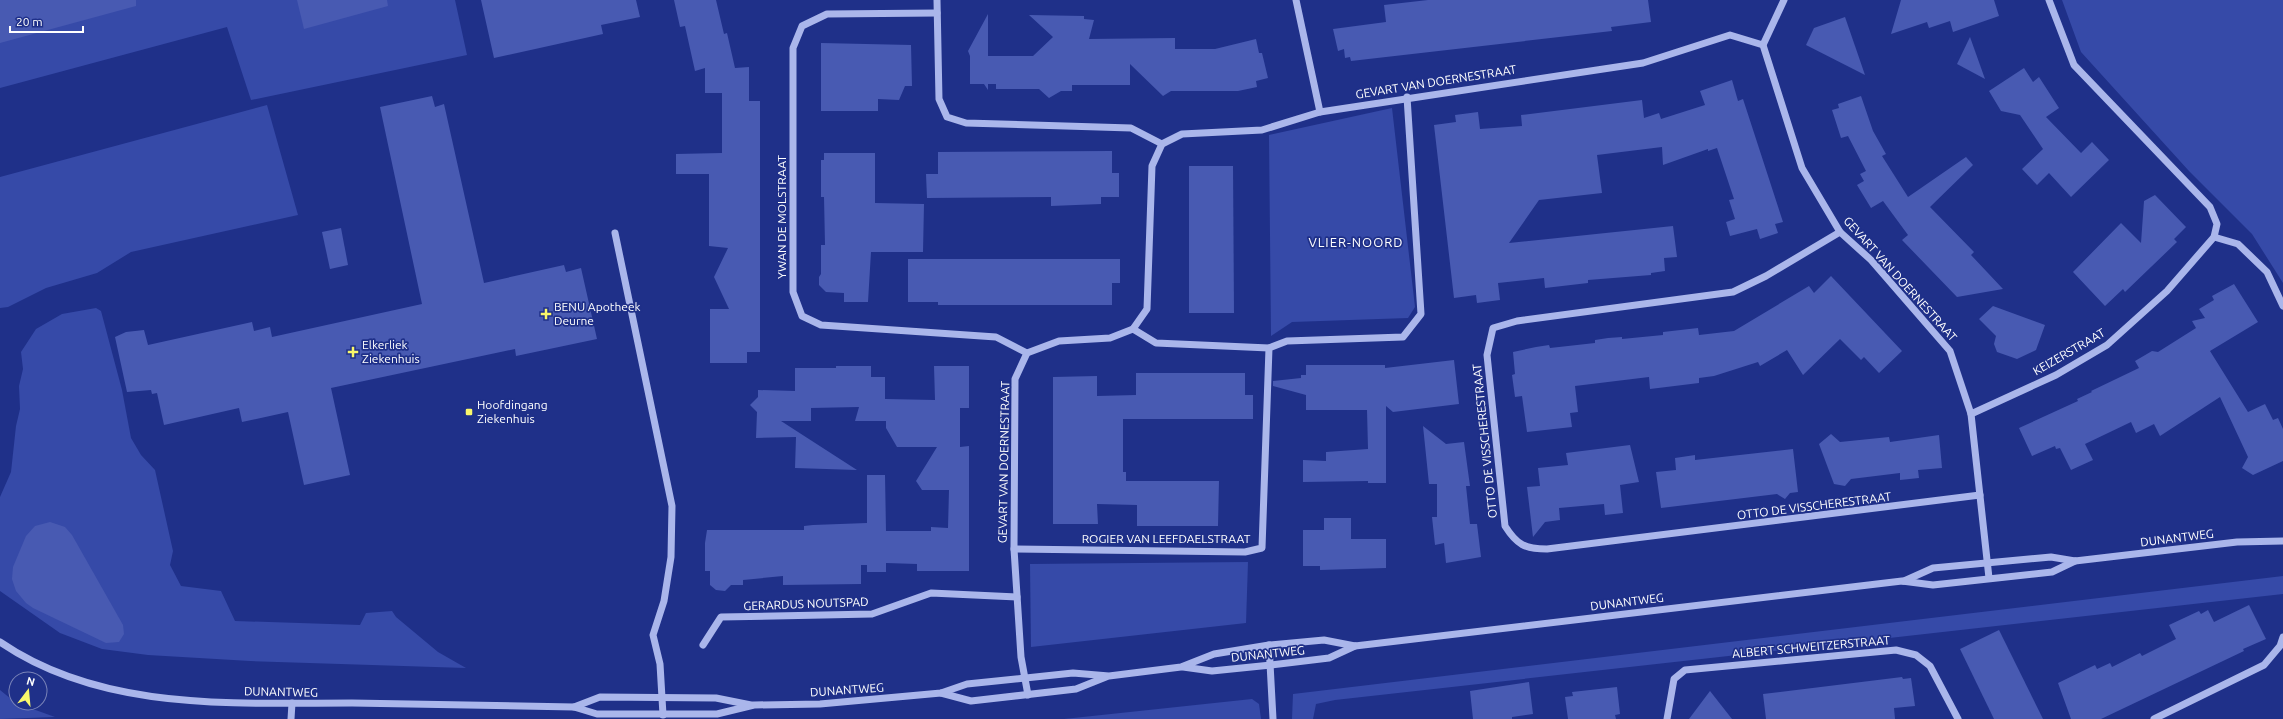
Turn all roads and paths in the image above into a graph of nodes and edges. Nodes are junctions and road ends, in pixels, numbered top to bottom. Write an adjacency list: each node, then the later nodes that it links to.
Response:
1 (937, 0): 5 (street)
2 (1296, 0): 8 (street)
3 (1784, 0): 6 (street)
4 (2048, 0): 12 (street)
5 (937, 13): 9 (street); 16 (street, YWAN DE MOLSTRAAT)
6 (1763, 45): 7 (street, GEVART VAN DOERNESTRAAT); 10 (street, GEVART VAN DOERNESTRAAT)
7 (1407, 97): 8 (street, GEVART VAN DOERNESTRAAT); 15 (street)
8 (1320, 112): 9 (street, GEVART VAN DOERNESTRAAT)
9 (1162, 144): 14 (street)
10 (1840, 232): 17 (street, GEVART VAN DOERNESTRAAT); 18 (street, OTTO DE VISSCHERESTRAAT)
11 (615, 233): 37 (street)
12 (2214, 237): 13 (street); 17 (street, KEIZERSTRAAT)
13 (2283, 306)
14 (1133, 328): 15 (street); 16 (street)
15 (1269, 348): 20 (street, ROGIER VAN LEEFDAELSTRAAT)
16 (1027, 352): 20 (street, GEVART VAN DOERNESTRAAT)
17 (1971, 414): 18 (street, GEVART VAN DOERNESTRAAT)
18 (1980, 495): 22 (street, GEVART VAN DOERNESTRAAT)
19 (2283, 541): 21 (street, DUNANTWEG)
20 (1014, 549): 25 (street, GEVART VAN DOERNESTRAAT)
21 (2075, 561): 22 (street, DUNANTWEG); 23 (street, DUNANTWEG)
22 (1986, 563): 23 (street, GEVART VAN DOERNESTRAAT); 24 (street, DUNANTWEG)
23 (1989, 578): 24 (street, DUNANTWEG)
24 (1902, 581): 30 (street, DUNANTWEG)
25 (1017, 597): 28 (street, GERARDUS NOUTSPAD); 34 (street, GEVART VAN DOERNESTRAAT)
26 (2283, 637): 46 (street)
27 (0, 642): 38 (street, DUNANTWEG)
28 (703, 645)
29 (1269, 645): 30 (street, DUNANTWEG); 31 (street); 32 (street, DUNANTWEG)
30 (1355, 646): 31 (street, DUNANTWEG)
31 (1271, 665): 32 (street, DUNANTWEG); 43 (street)
32 (1181, 667): 33 (street, DUNANTWEG)
33 (1109, 676): 34 (street, DUNANTWEG); 36 (street, DUNANTWEG)
34 (1024, 678): 35 (street, DUNANTWEG); 36 (street, GEVART VAN DOERNESTRAAT)
35 (940, 693): 36 (street, DUNANTWEG); 39 (street, DUNANTWEG)
36 (1028, 696)
37 (663, 697): 39 (street, DUNANTWEG); 40 (street, DUNANTWEG); 41 (street)
38 (292, 703): 40 (street, DUNANTWEG); 42 (street)
39 (754, 705): 41 (street, DUNANTWEG)
40 (574, 707): 41 (street, DUNANTWEG)
41 (663, 715)
42 (291, 719)
43 (1273, 719)
44 (1667, 719): 45 (street, ALBERT SCHWEITZERSTRAAT)
45 (1958, 719)
46 (2154, 719)

